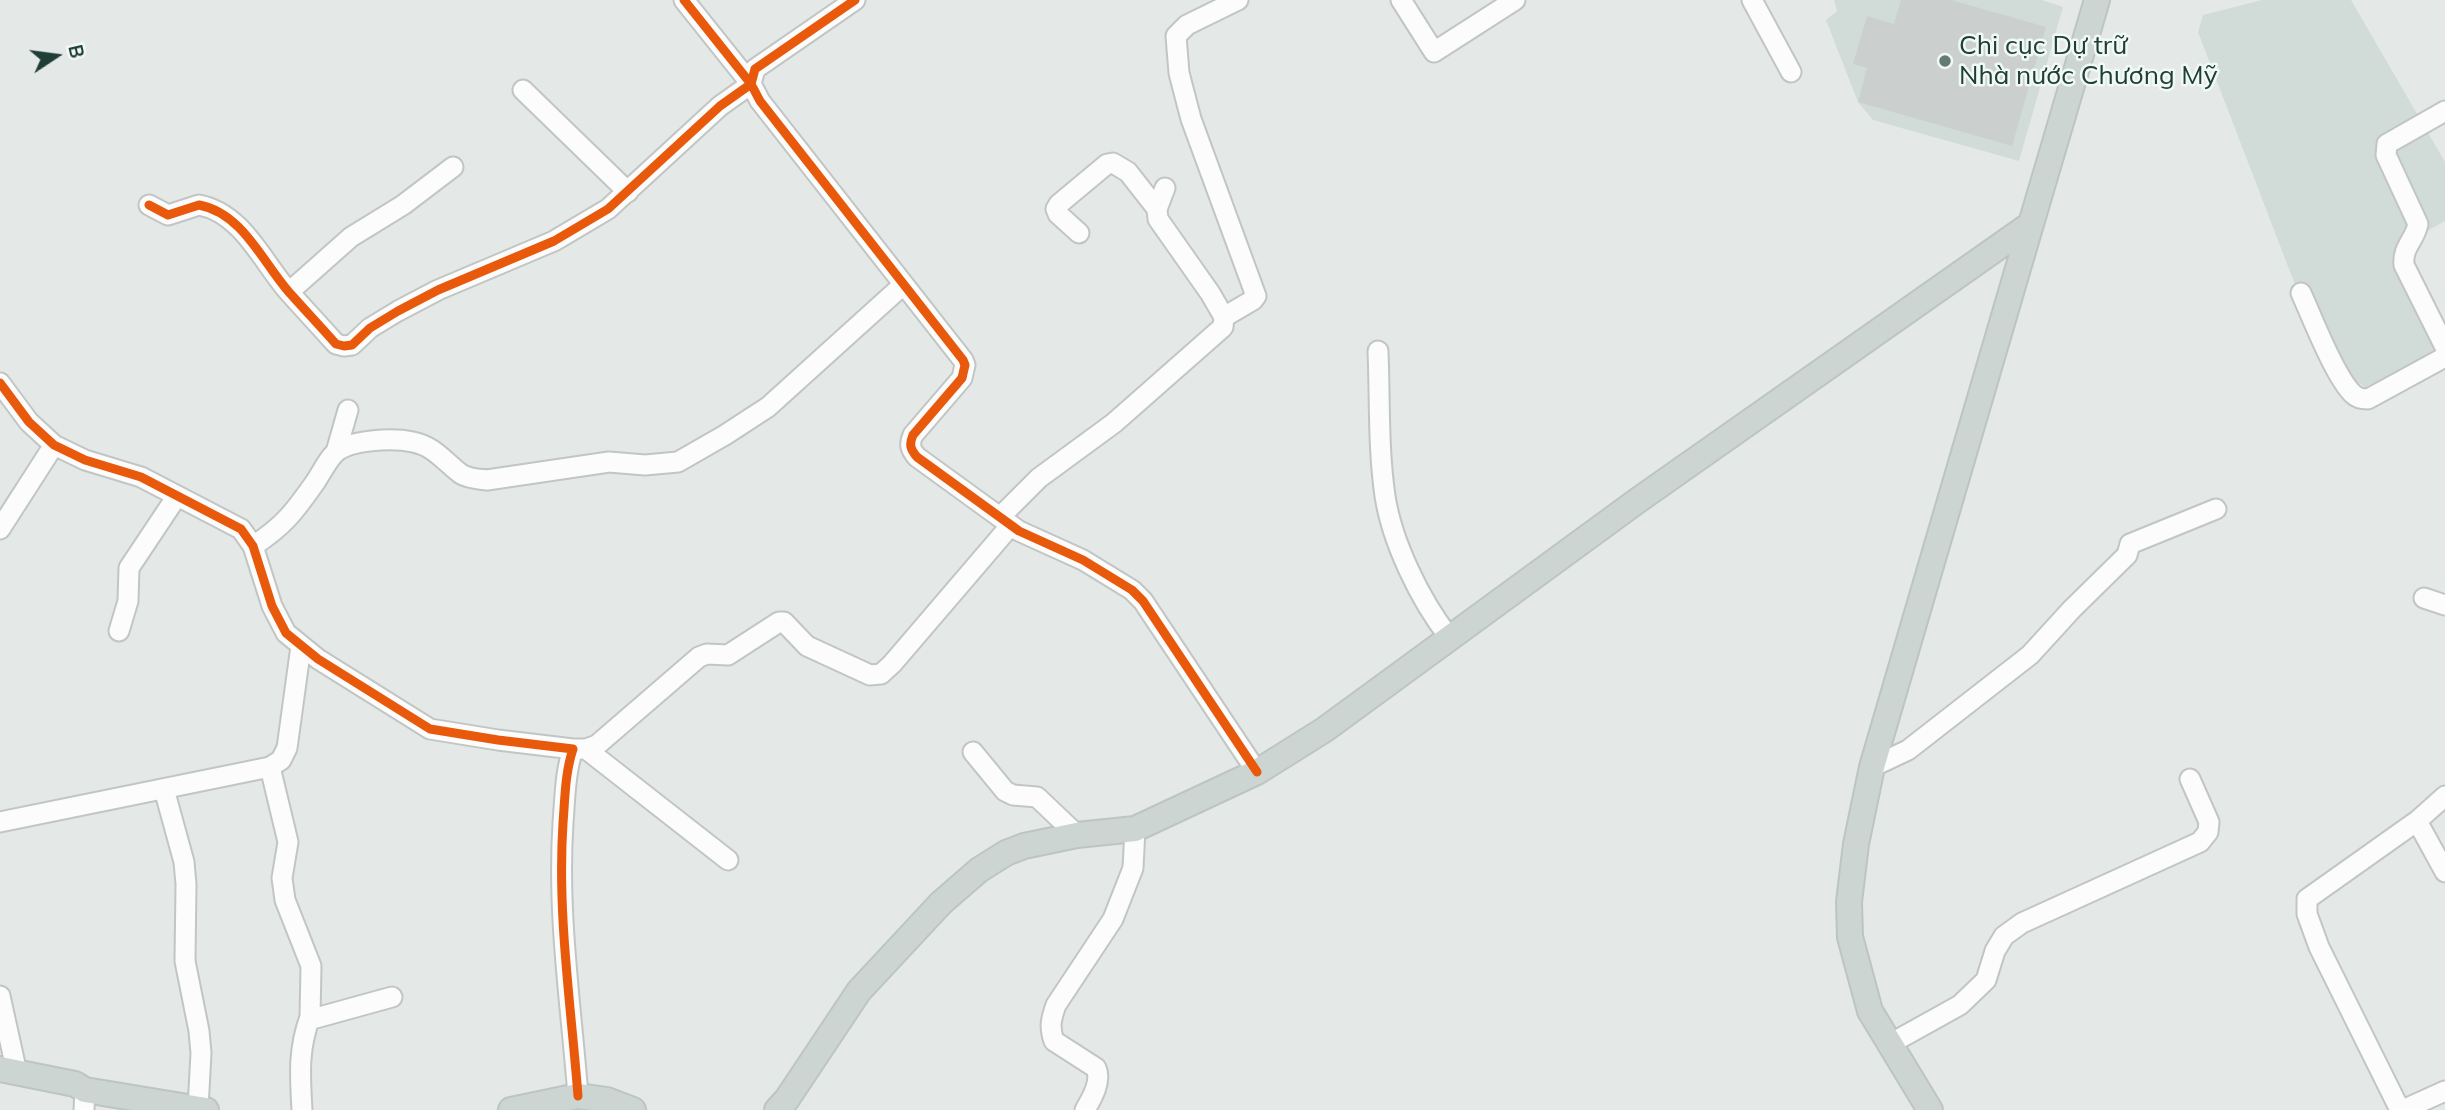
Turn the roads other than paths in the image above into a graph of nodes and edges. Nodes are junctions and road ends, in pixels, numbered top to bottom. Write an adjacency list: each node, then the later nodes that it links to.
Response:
1 (684, 0): 9 (street)
2 (855, 0): 9 (street)
3 (1238, 0): 22 (street)
4 (1401, 0): 5 (street)
5 (1515, 0)
6 (1752, 0): 8 (street)
7 (2096, 0): 17 (main road)
8 (1791, 72)
9 (751, 84): 14 (street); 19 (street)
10 (523, 90): 14 (street)
11 (2445, 111): 23 (street)
12 (453, 167): 20 (street)
13 (1165, 188): 16 (street)
14 (628, 192): 20 (street)
15 (149, 205): 20 (street)
16 (1157, 209): 18 (street); 22 (street)
17 (2031, 224): 38 (main road); 43 (main road)
18 (1079, 233)
19 (902, 285): 29 (street); 32 (street)
20 (289, 292)
21 (2301, 293): 25 (street)
22 (1224, 317): 32 (street)
23 (2445, 347)
24 (1378, 351): 38 (street)
25 (2445, 358)
26 (0, 383): 28 (street)
27 (348, 410): 29 (street)
28 (54, 445): 30 (street); 33 (street)
29 (336, 452): 34 (street)
30 (177, 496): 34 (street); 37 (street)
31 (2216, 509): 43 (street)
32 (1006, 521): 40 (street); 44 (street)
33 (0, 529)
34 (253, 546): 39 (street)
35 (2424, 598): 36 (street)
36 (2445, 605)
37 (119, 631)
38 (1448, 637): 44 (main road)
39 (302, 646): 40 (street); 42 (street)
40 (579, 749): 52 (street); 60 (street)
41 (973, 752): 51 (street)
42 (270, 767): 46 (street); 56 (street)
43 (1872, 767): 57 (main road)
44 (1257, 772): 50 (main road)
45 (2190, 779): 57 (street)
46 (164, 789): 49 (street); 64 (street)
47 (2445, 796): 48 (street)
48 (2417, 821): 53 (street); 71 (street)
49 (0, 822)
50 (1135, 828): 51 (main road); 69 (street)
51 (1077, 835): 68 (main road)
52 (728, 860)
53 (2445, 872)
54 (0, 996): 58 (street)
55 (392, 997): 56 (street)
56 (310, 1017): 65 (street)
57 (1888, 1045): 70 (main road)
58 (8, 1071): 61 (main road)
59 (2445, 1091): 71 (street)
60 (578, 1096): 63 (main road); 66 (main road)
61 (85, 1100): 62 (main road)
62 (151, 1105): 64 (main road)
63 (607, 1105): 67 (main road)
64 (202, 1109)
65 (302, 1110)
66 (511, 1110)
67 (633, 1110)
68 (777, 1110)
69 (1085, 1110)
70 (1930, 1110)
71 (2402, 1110)

